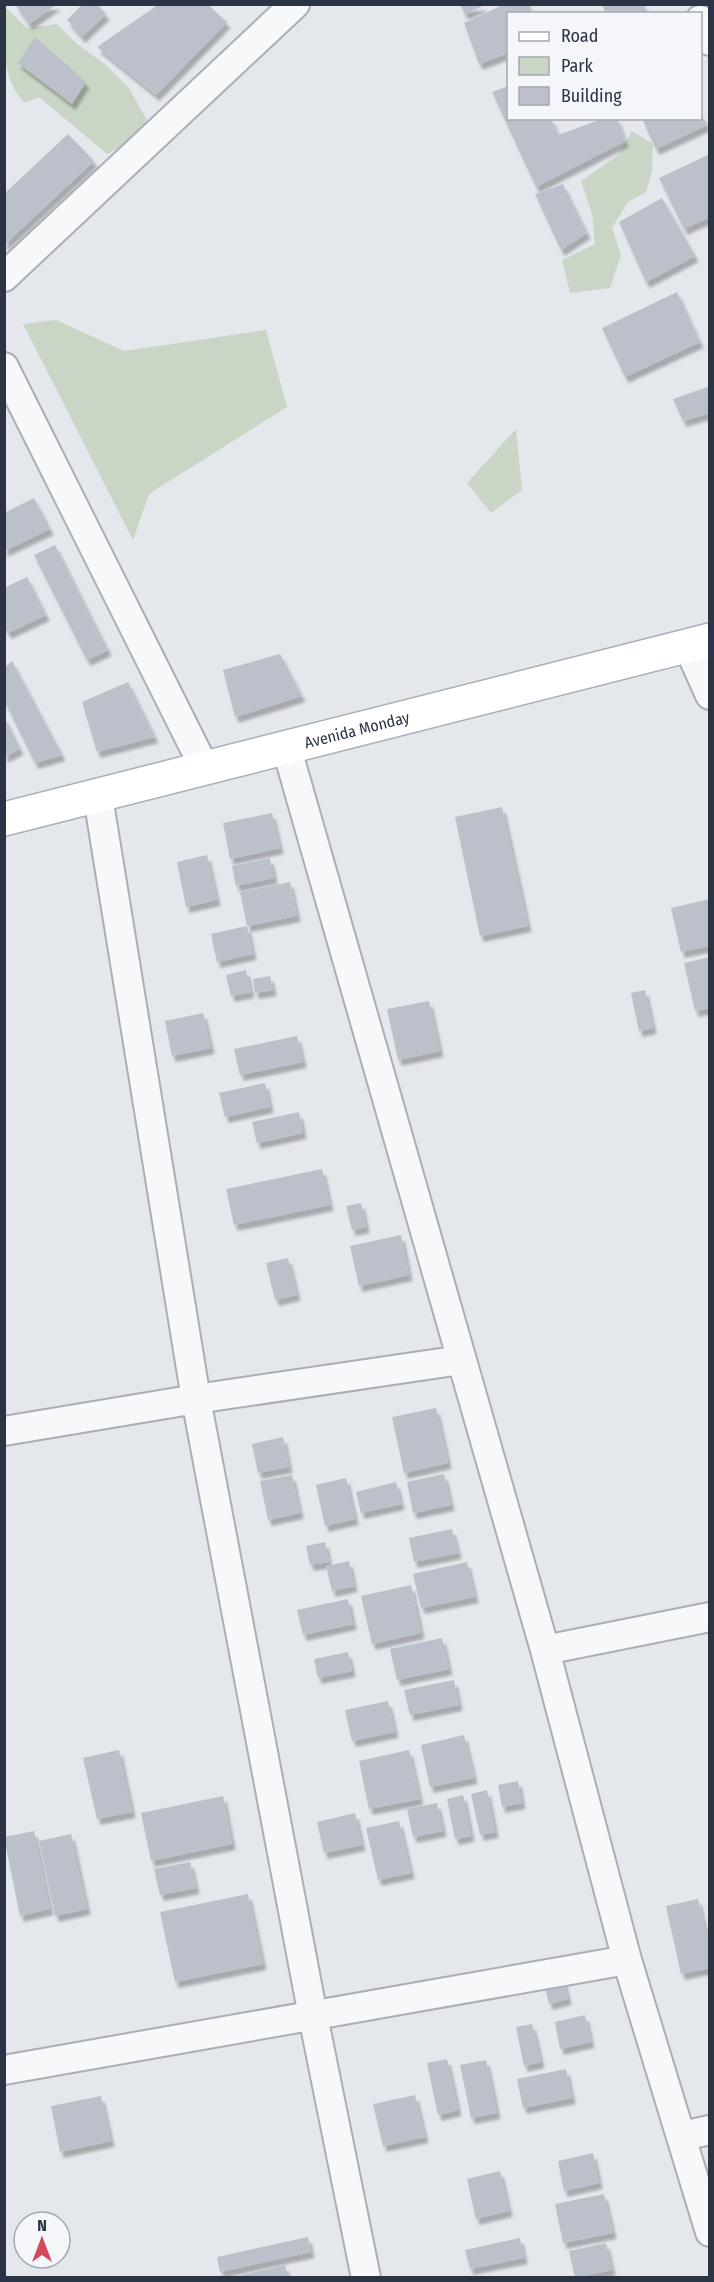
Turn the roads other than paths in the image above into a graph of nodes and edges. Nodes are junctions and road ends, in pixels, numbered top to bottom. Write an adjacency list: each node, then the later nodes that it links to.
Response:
1 (295, 4): 4 (street)
2 (702, 24): 3 (street)
3 (710, 41)
4 (4, 277)
5 (4, 367): 9 (street)
6 (699, 643): 7 (street); 8 (main road, Avenida Monday)
7 (710, 694)
8 (286, 746): 9 (main road, Avenida Monday); 12 (street)
9 (205, 769): 10 (main road, Avenida Monday)
10 (98, 797): 11 (main road, Avenida Monday); 13 (street)
11 (4, 819)
12 (461, 1360): 13 (street); 16 (street)
13 (196, 1398): 14 (street); 18 (street)
14 (4, 1431)
15 (710, 1617): 16 (street)
16 (545, 1650): 17 (street)
17 (627, 1960): 18 (street); 21 (street)
18 (313, 2016): 19 (street); 23 (street)
19 (4, 2070)
20 (710, 2130): 21 (street)
21 (682, 2136): 22 (street)
22 (710, 2232)
23 (366, 2277)

